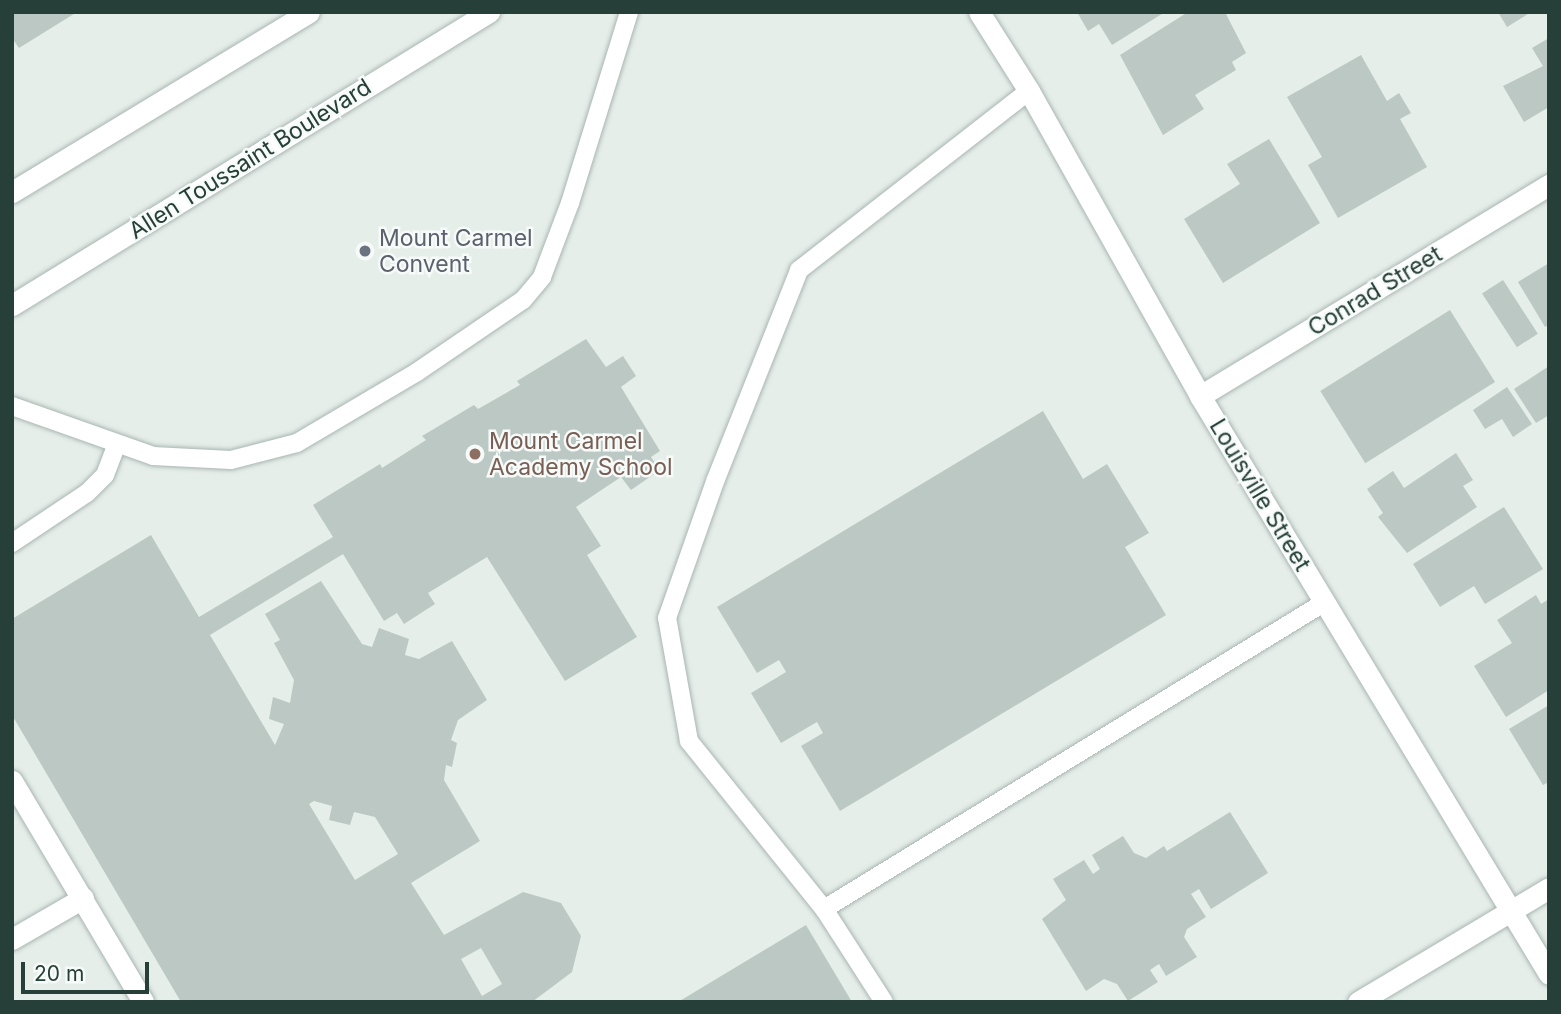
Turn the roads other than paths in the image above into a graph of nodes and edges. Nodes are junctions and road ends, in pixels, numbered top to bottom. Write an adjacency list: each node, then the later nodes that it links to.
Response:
1 (309, 12): 7 (street)
2 (489, 12): 8 (street, Allen Toussaint Boulevard)
3 (629, 12): 11 (lane)
4 (979, 12): 5 (street, Louisville Street)
5 (1029, 91): 9 (street, Louisville Street); 17 (lane)
6 (1549, 186): 9 (street, Conrad Street)
7 (12, 191)
8 (12, 305)
9 (1200, 396): 13 (street, Louisville Street)
10 (12, 406): 11 (lane)
11 (116, 446): 12 (lane)
12 (12, 544)
13 (1325, 602): 17 (lane); 18 (street, Louisville Street)
14 (12, 781): 16 (street)
15 (1549, 888): 18 (street)
16 (83, 898): 19 (street); 21 (street)
17 (824, 909): 22 (lane)
18 (1511, 910): 20 (street, Louisville Street); 23 (street)
19 (12, 939)
20 (1549, 974)
21 (143, 1002)
22 (884, 1002)
23 (1358, 1002)

